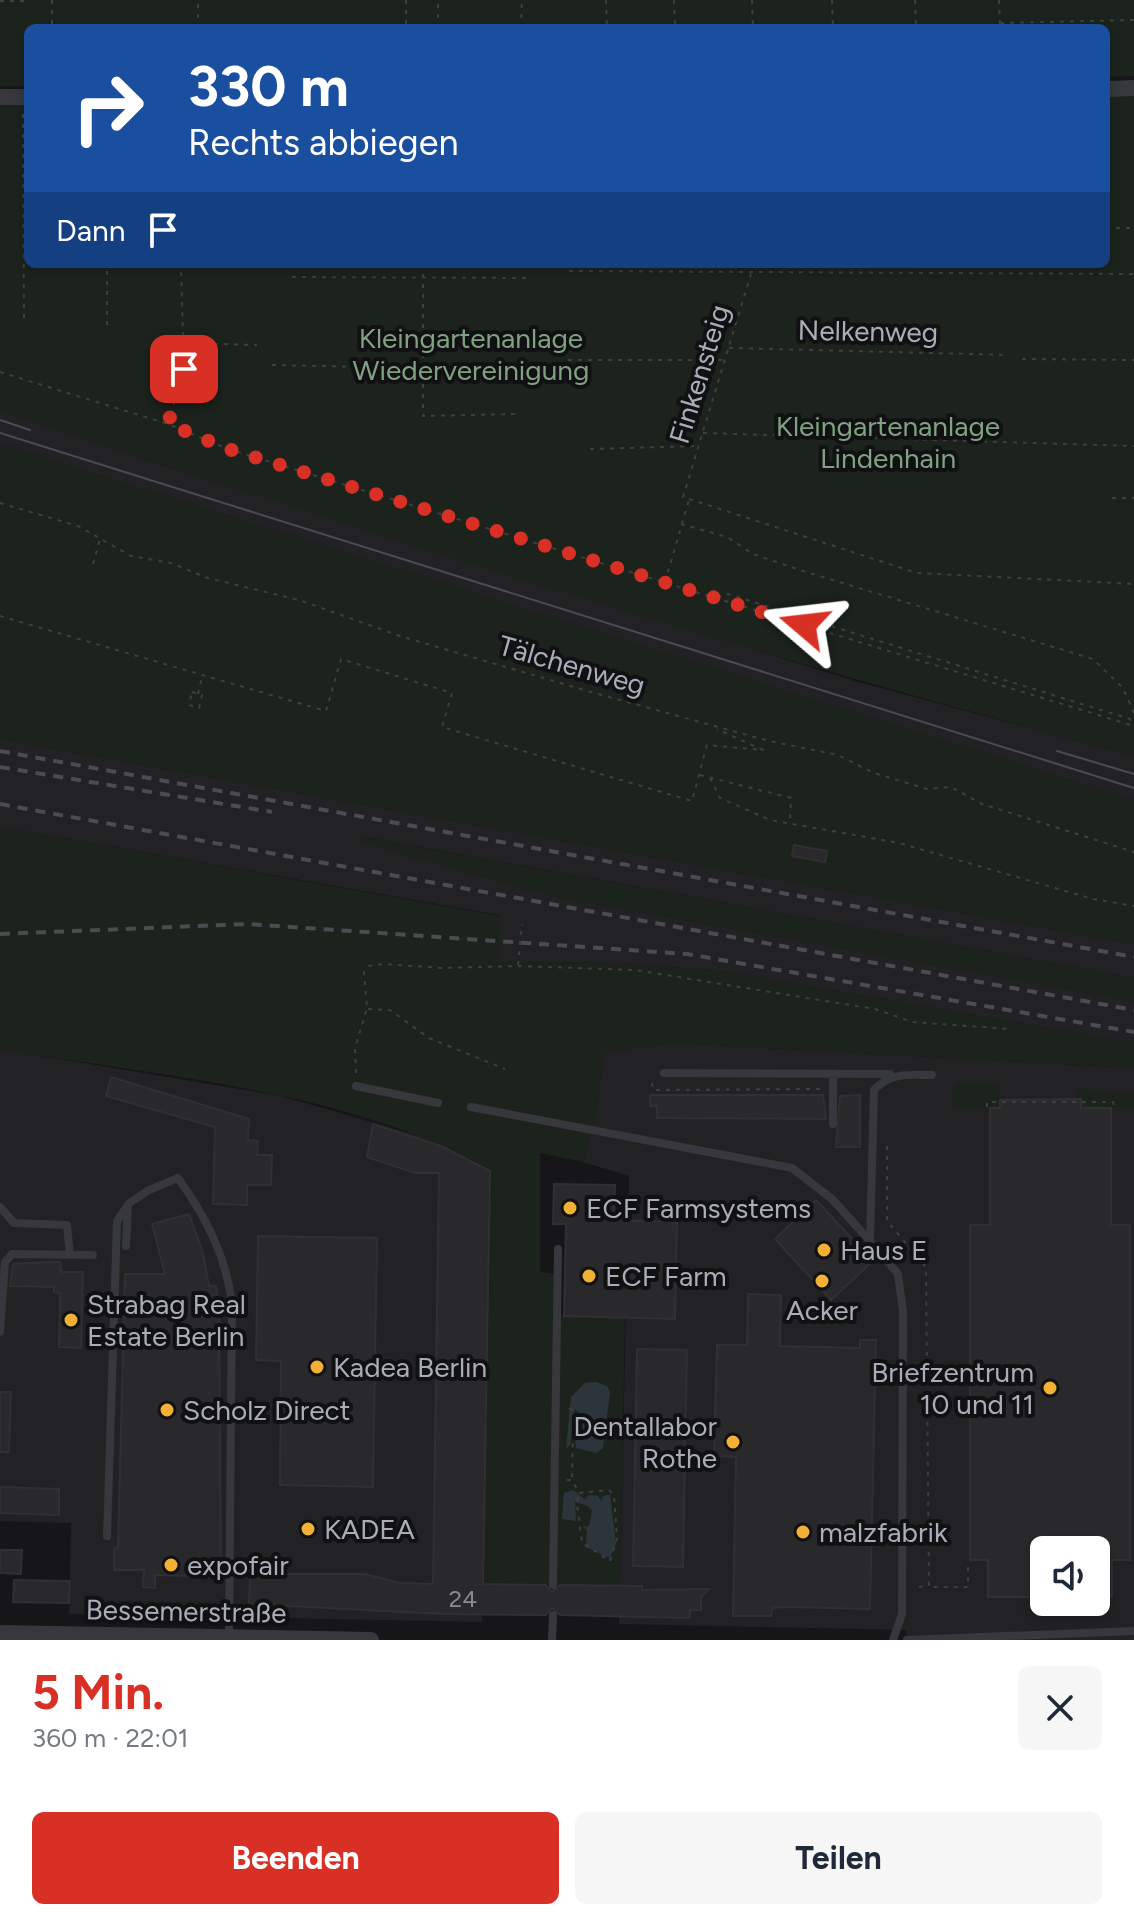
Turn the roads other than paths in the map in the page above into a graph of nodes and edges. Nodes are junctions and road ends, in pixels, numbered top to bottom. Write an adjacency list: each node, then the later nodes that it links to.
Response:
1 (1134, 88): 2 (street)
2 (1110, 89)
3 (0, 97): 4 (street)
4 (24, 97)
5 (664, 1073): 6 (lane)
6 (833, 1074): 7 (lane); 12 (lane)
7 (898, 1074): 8 (lane); 15 (lane)
8 (932, 1075)
9 (356, 1086): 10 (lane)
10 (438, 1103)
11 (471, 1107): 15 (lane)
12 (833, 1124)
13 (128, 1204): 16 (lane); 21 (lane); 27 (lane)
14 (0, 1207): 18 (lane)
15 (870, 1241): 31 (lane)
16 (126, 1246)
17 (558, 1249): 22 (lane)
18 (70, 1255): 19 (lane); 20 (lane)
19 (93, 1255)
20 (0, 1332)
21 (107, 1536)
22 (553, 1585)
23 (553, 1615): 30 (lane)
24 (0, 1633): 26 (street, Bessemerstraße)
25 (1131, 1634): 28 (lane)
26 (147, 1638): 27 (street, Bessemerstraße)
27 (229, 1638): 29 (street, Bessemerstraße)
28 (1043, 1638): 32 (lane)
29 (371, 1640)
30 (552, 1640)
31 (893, 1640)
32 (907, 1640)

